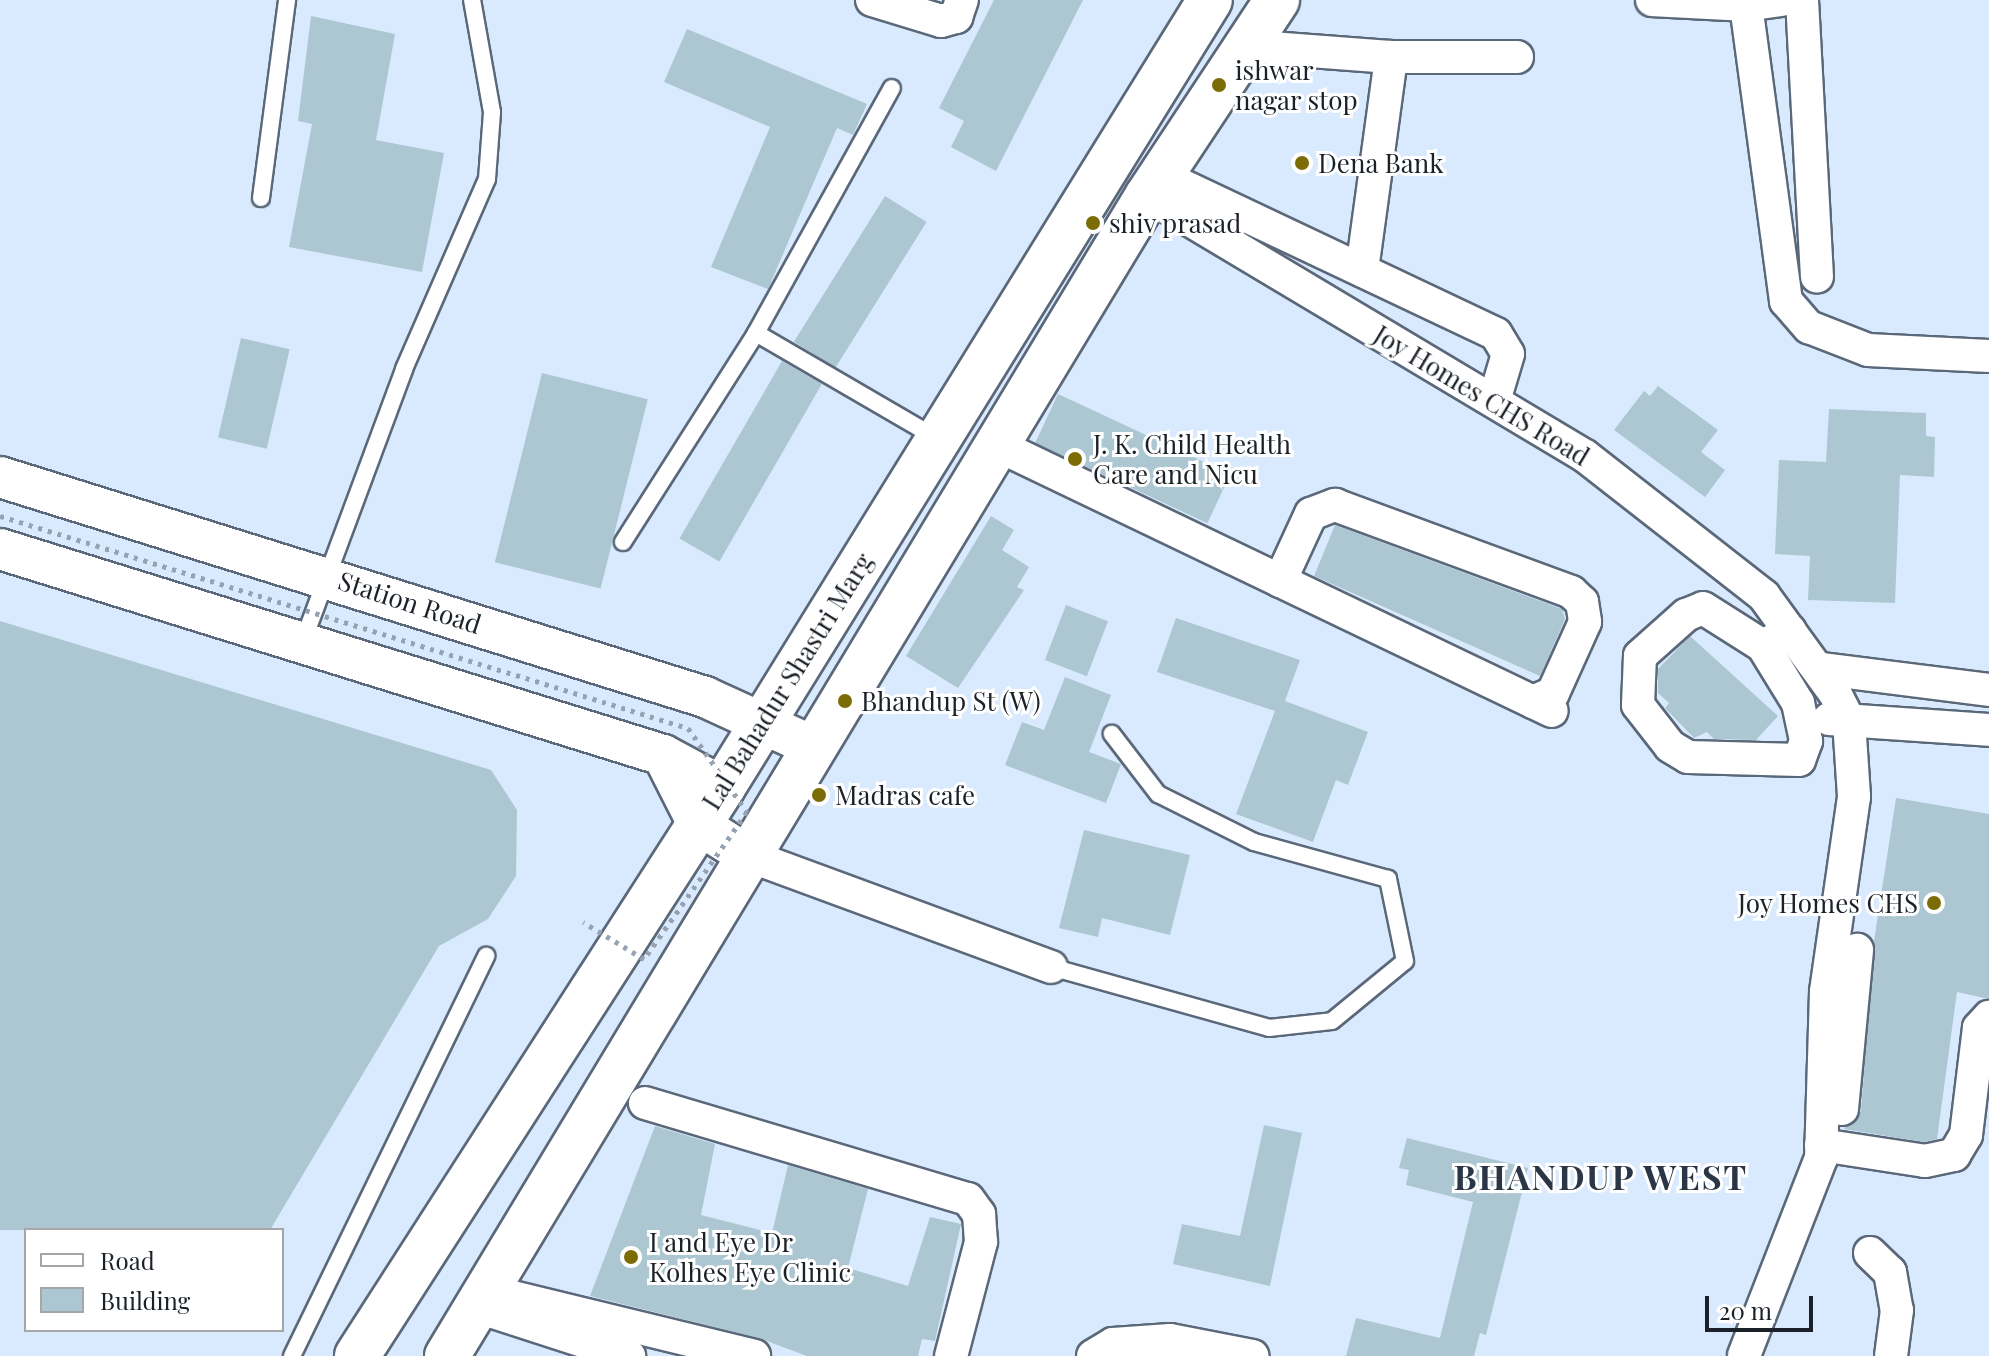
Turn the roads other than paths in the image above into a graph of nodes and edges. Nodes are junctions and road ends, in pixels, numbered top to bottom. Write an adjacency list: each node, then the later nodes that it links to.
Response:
1 (287, 0): 16 (lane)
2 (472, 0): 27 (lane)
3 (872, 0): 4 (street)
4 (962, 0)
5 (1210, 0): 22 (main road, Lal Bahadur Shastri Marg)
6 (1277, 0): 11 (main road, Lal Bahadur Shastri Marg)
7 (1652, 0): 10 (street)
8 (1782, 0): 10 (street)
9 (1802, 0): 18 (street)
10 (1746, 5): 20 (street)
11 (1244, 46): 12 (street); 15 (main road, Lal Bahadur Shastri Marg)
12 (1391, 57): 13 (street); 17 (street)
13 (1517, 57)
14 (892, 88): 19 (lane)
15 (1155, 186): 17 (street); 21 (street, Joy Homes CHS Road); 23 (main road, Lal Bahadur Shastri Marg)
16 (261, 198)
17 (1362, 270): 21 (street)
18 (1817, 277)
19 (756, 333): 22 (lane); 25 (lane)
20 (1989, 356)
21 (1494, 401): 29 (street, Joy Homes CHS Road)
22 (937, 438): 34 (main road, Lal Bahadur Shastri Marg)
23 (997, 445): 28 (street); 37 (main road, Lal Bahadur Shastri Marg)
24 (0, 477): 27 (street, Station Road)
25 (623, 542)
26 (0, 549): 30 (street)
27 (329, 576): 30 (lane); 34 (street, Station Road)
28 (1280, 581): 28 (street)
29 (1769, 634): 31 (street); 32 (street); 32 (street); 33 (street)
30 (301, 646): 38 (street)
31 (1989, 690)
32 (1801, 716): 33 (street)
33 (1849, 721): 35 (street); 47 (street)
34 (762, 723): 37 (street, Station Road); 39 (main road, Lal Bahadur Shastri Marg)
35 (1989, 730)
36 (1112, 734): 44 (lane)
37 (812, 746): 41 (main road, Lal Bahadur Shastri Marg)
38 (663, 755): 39 (street); 40 (street)
39 (723, 787): 40 (main road, Lal Bahadur Shastri Marg)
40 (698, 824): 41 (street); 51 (main road, Lal Bahadur Shastri Marg)
41 (747, 855): 44 (street); 49 (main road, Lal Bahadur Shastri Marg)
42 (1857, 950): 47 (street)
43 (486, 956): 50 (lane)
44 (1051, 967)
45 (1989, 1017): 47 (street)
46 (645, 1103): 55 (street)
47 (1830, 1147): 58 (street)
48 (1870, 1253): 59 (street)
49 (483, 1299): 52 (main road, Lal Bahadur Shastri Marg); 53 (street); 54 (street)
50 (292, 1356)
51 (357, 1356)
52 (447, 1356)
53 (629, 1356)
54 (754, 1356)
55 (951, 1356)
56 (1093, 1356): 57 (street)
57 (1252, 1356)
58 (1744, 1356)
59 (1891, 1356)

